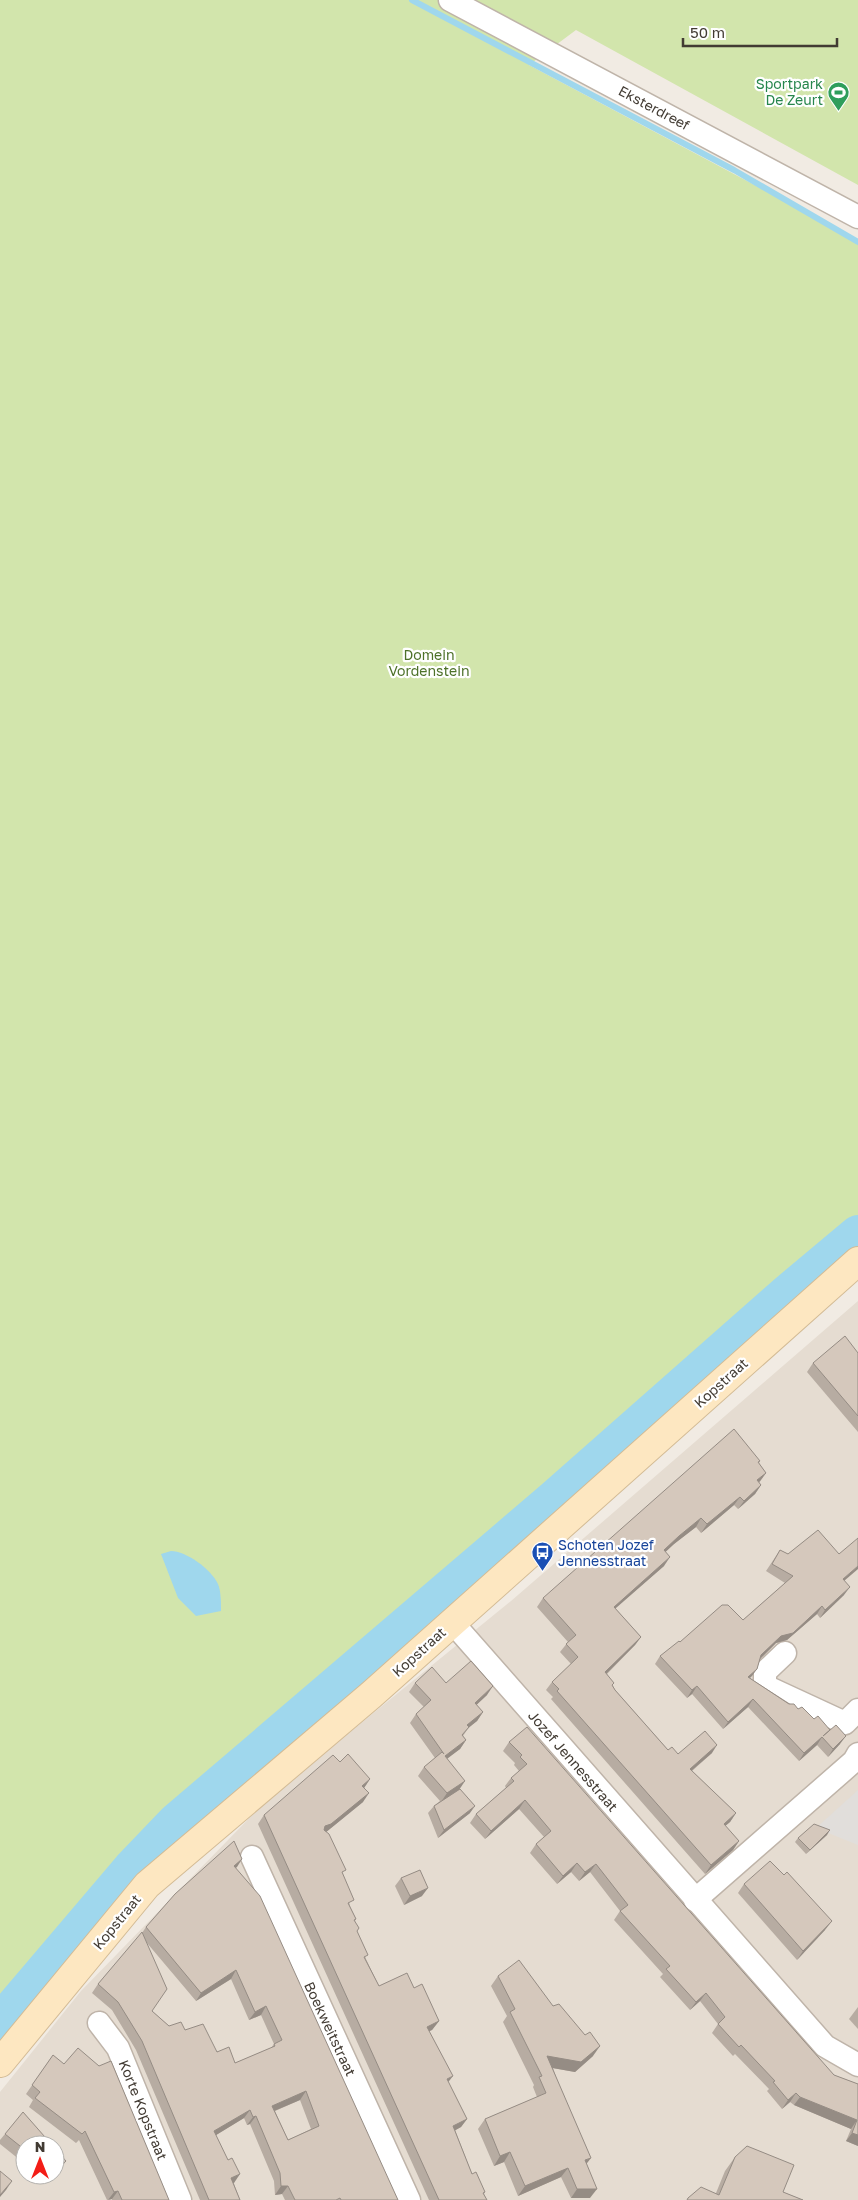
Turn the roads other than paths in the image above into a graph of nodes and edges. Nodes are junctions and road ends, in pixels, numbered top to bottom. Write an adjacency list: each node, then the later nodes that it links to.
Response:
1 (450, 0): 2 (street, Eksterdreef)
2 (858, 217)
3 (858, 1261): 4 (main road, Kopstraat)
4 (452, 1622): 9 (street, Jozef Jennesstraat); 11 (main road, Kopstraat)
5 (785, 1654): 6 (street)
6 (854, 1721)
7 (858, 1754): 9 (street)
8 (252, 1857): 14 (street, Boekweitstraat)
9 (695, 1900): 12 (street, Jozef Jennesstraat)
10 (99, 2023): 13 (street, Korte Kopstraat)
11 (0, 2063)
12 (858, 2065)
13 (180, 2200)
14 (408, 2200)

